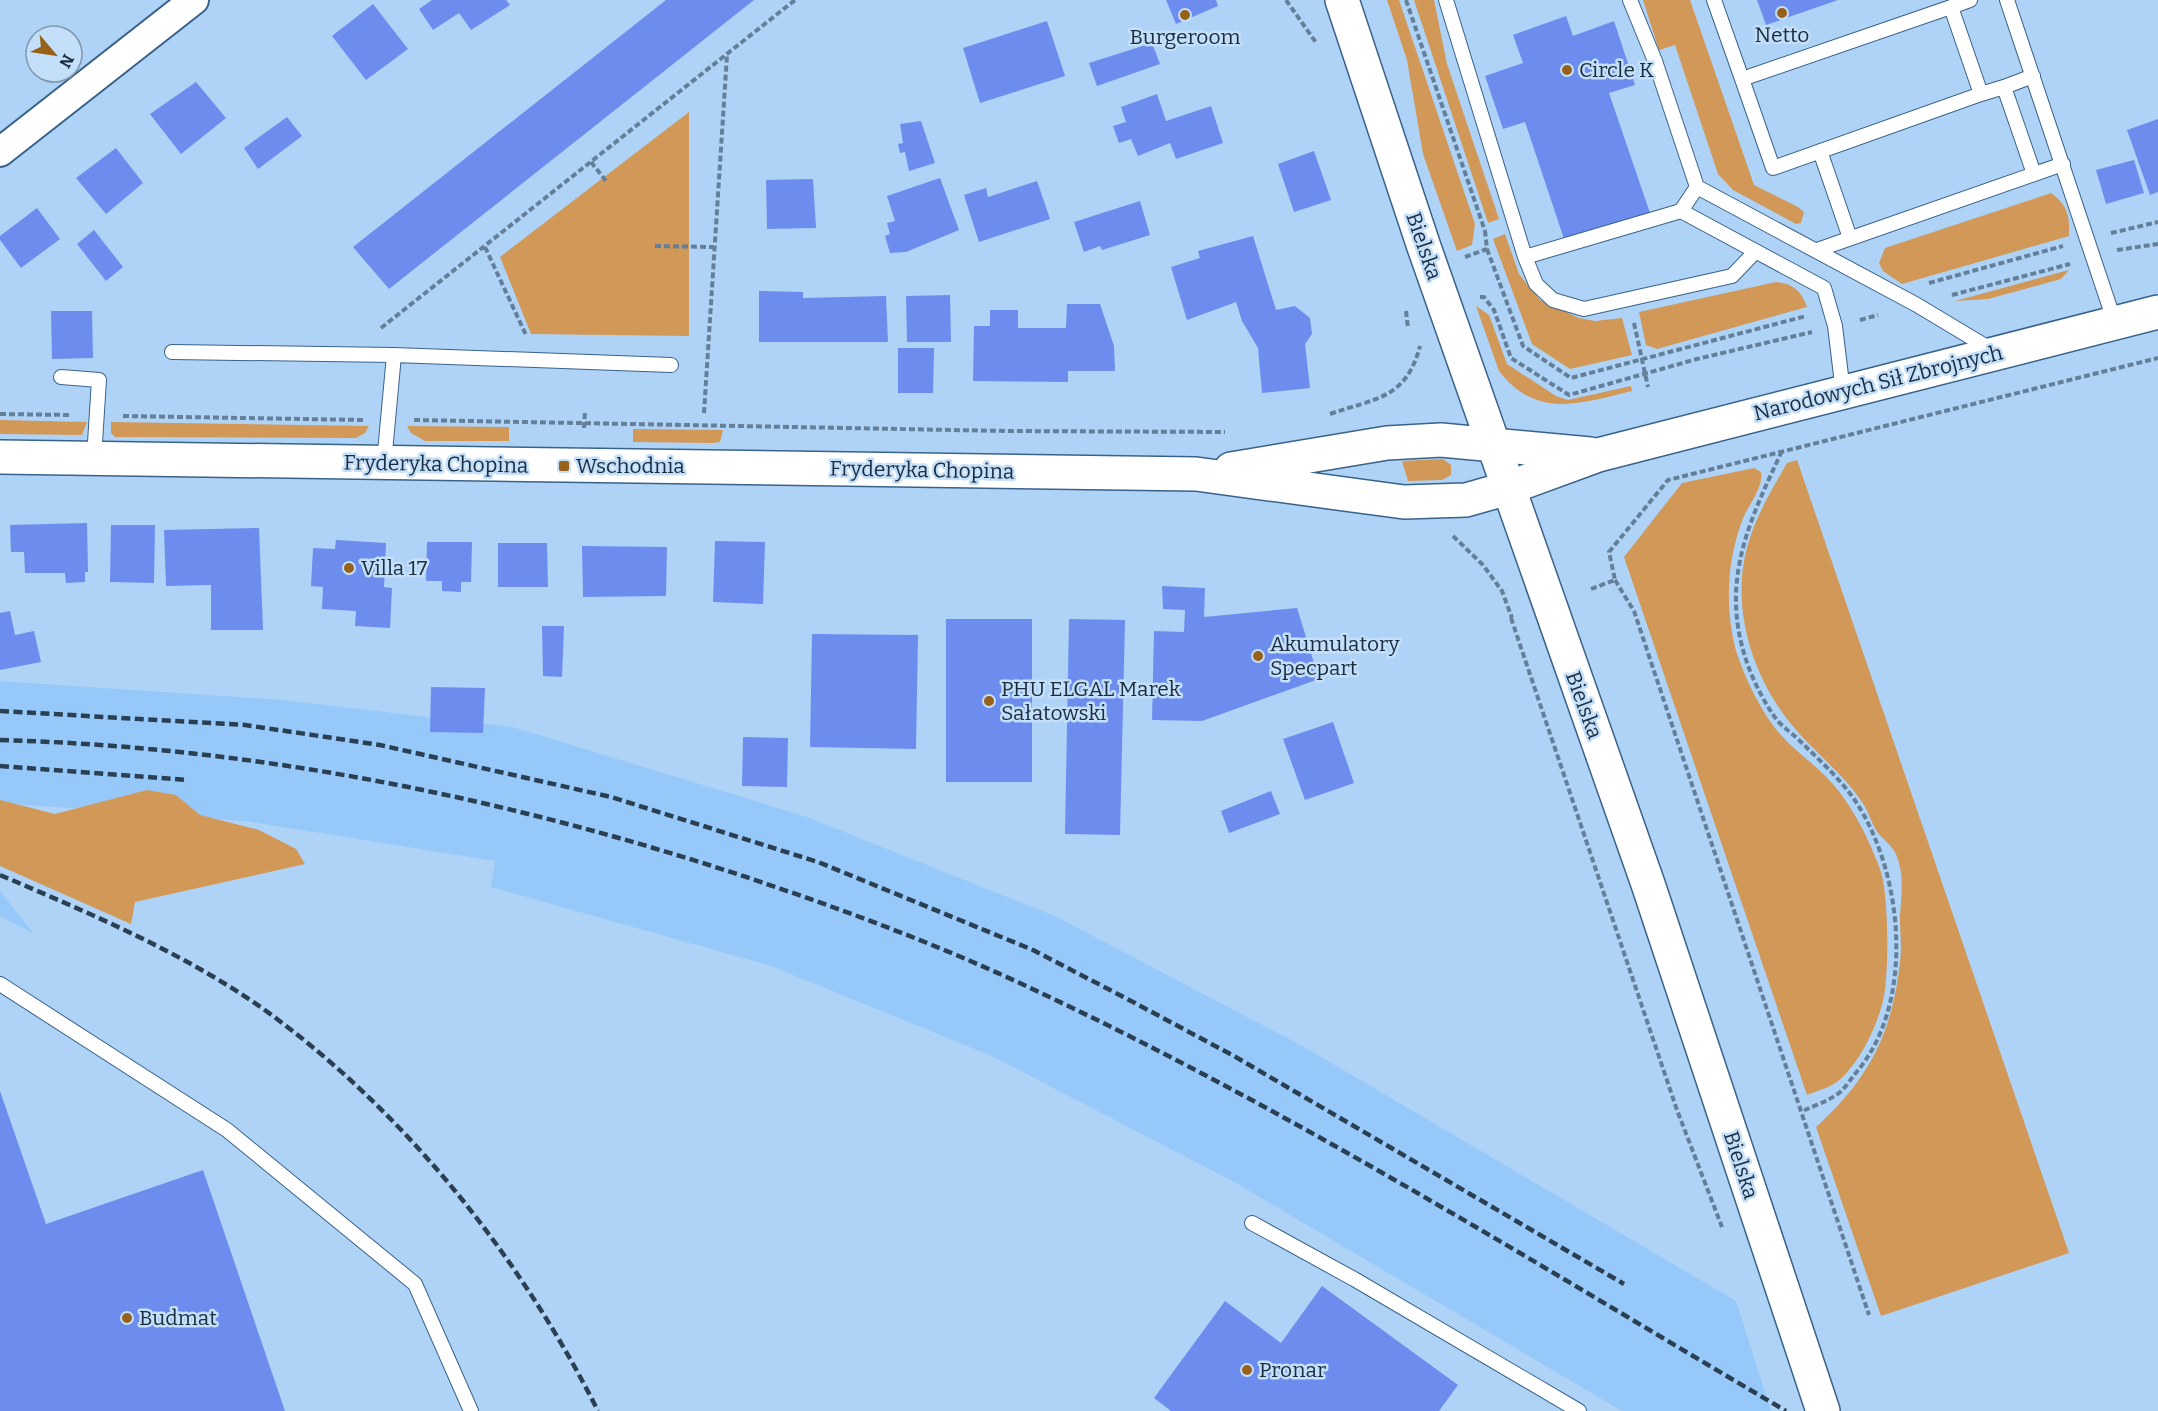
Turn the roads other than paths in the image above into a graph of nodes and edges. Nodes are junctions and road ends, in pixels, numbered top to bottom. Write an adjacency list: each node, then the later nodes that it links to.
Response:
1 (194, 0): 14 (street)
2 (1342, 0): 31 (street, Bielska)
3 (1446, 0): 22 (lane)
4 (1630, 0): 17 (lane)
5 (1714, 0): 10 (lane)
6 (1970, 0): 8 (lane)
7 (2007, 0): 9 (lane)
8 (1944, 6): 10 (lane); 12 (lane)
9 (2033, 76): 11 (lane); 15 (lane)
10 (1742, 79): 13 (lane)
11 (2004, 87): 12 (lane); 16 (lane)
12 (1981, 94): 13 (lane)
13 (1820, 151): 19 (lane)
14 (0, 152)
15 (2063, 164): 16 (lane); 24 (lane)
16 (2034, 174): 19 (lane)
17 (1697, 187): 18 (lane); 20 (lane)
18 (1681, 212): 21 (lane); 22 (lane)
19 (1850, 238): 20 (lane)
20 (1817, 250): 26 (lane)
21 (1755, 252): 22 (lane); 30 (lane)
22 (1525, 257)
23 (2158, 312): 24 (street, Narodowych Sił Zbrojnych)
24 (2115, 323): 26 (street, Narodowych Sił Zbrojnych)
25 (172, 352): 27 (lane)
26 (1996, 353): 30 (street, Narodowych Sił Zbrojnych)
27 (394, 355): 28 (lane); 35 (lane)
28 (670, 365)
29 (61, 377): 34 (lane)
30 (1843, 392): 32 (street, Narodowych Sił Zbrojnych)
31 (1492, 444): 32 (street, Narodowych Sił Zbrojnych); 36 (street, Fryderyka Chopina); 37 (street, Bielska)
32 (1598, 455): 37 (street, Narodowych Sił Zbrojnych)
33 (0, 457): 34 (street, Fryderyka Chopina)
34 (94, 458): 35 (street, Fryderyka Chopina)
35 (384, 463): 36 (street, Fryderyka Chopina)
36 (1196, 474): 37 (street, Fryderyka Chopina)
37 (1508, 488): 42 (street, Bielska)
38 (0, 984): 40 (lane)
39 (1252, 1223): 41 (lane)
40 (471, 1411)
41 (1579, 1411)
42 (1823, 1411)

